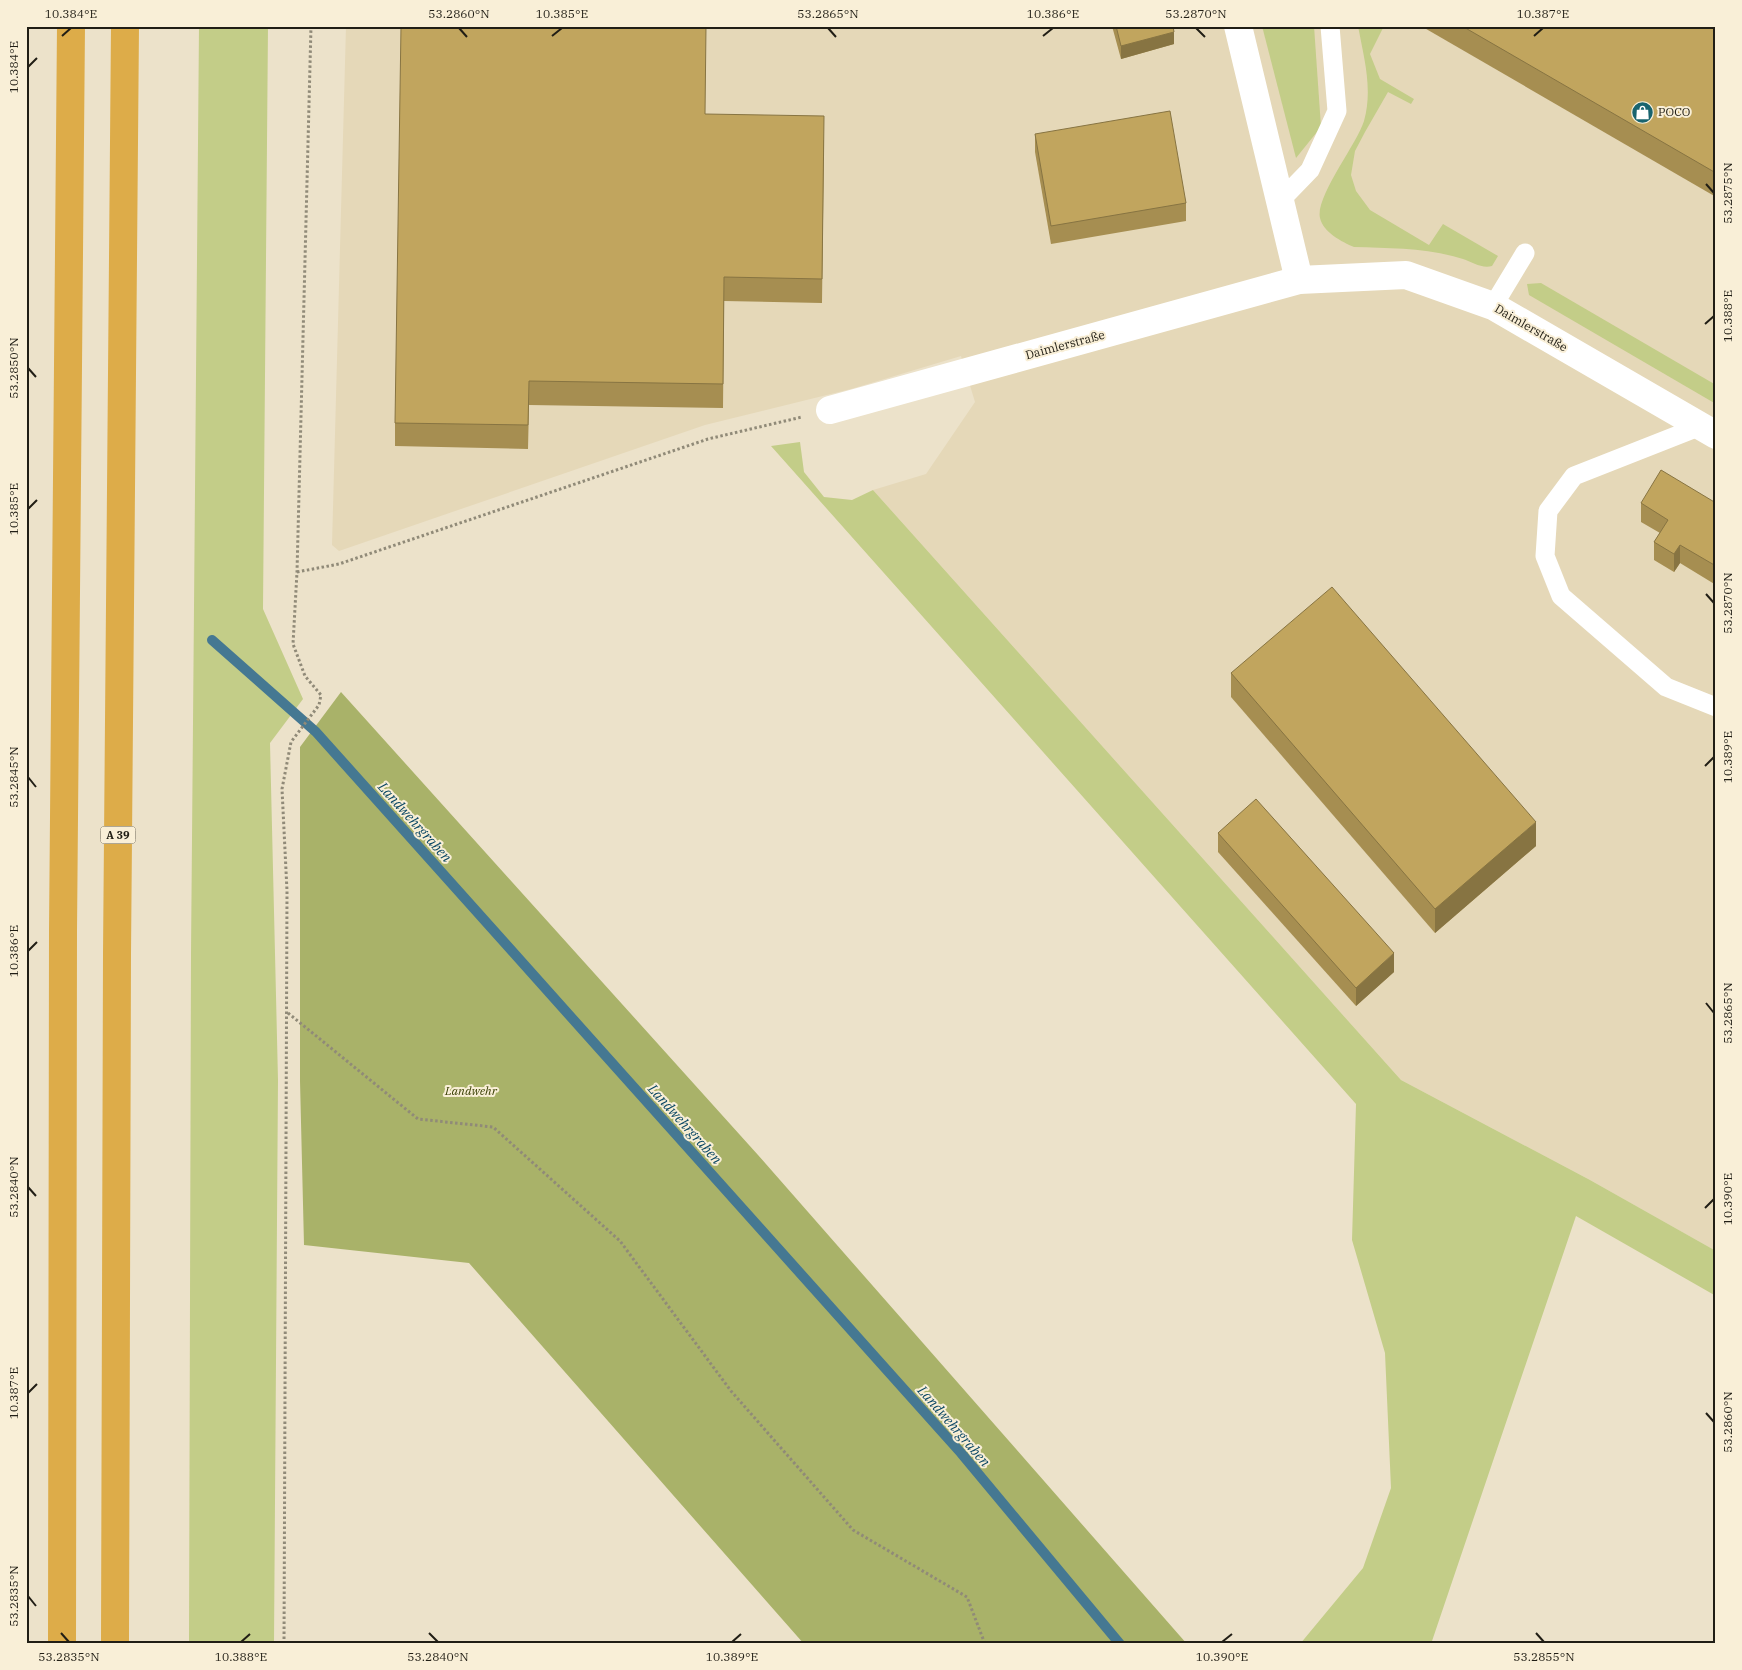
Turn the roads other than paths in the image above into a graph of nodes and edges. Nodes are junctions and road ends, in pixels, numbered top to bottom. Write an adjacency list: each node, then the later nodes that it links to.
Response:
1 (72, 26): 12 (highway)
2 (125, 26): 13 (highway, A 39)
3 (1238, 26): 5 (street)
4 (1330, 26): 5 (lane)
5 (1280, 201): 7 (street)
6 (1524, 253): 8 (lane)
7 (1299, 280): 8 (street, Daimlerstraße); 9 (street, Daimlerstraße)
8 (1494, 306): 10 (street, Daimlerstraße)
9 (830, 410)
10 (1708, 431): 11 (lane)
11 (1716, 707)
12 (62, 1644)
13 (115, 1644)

